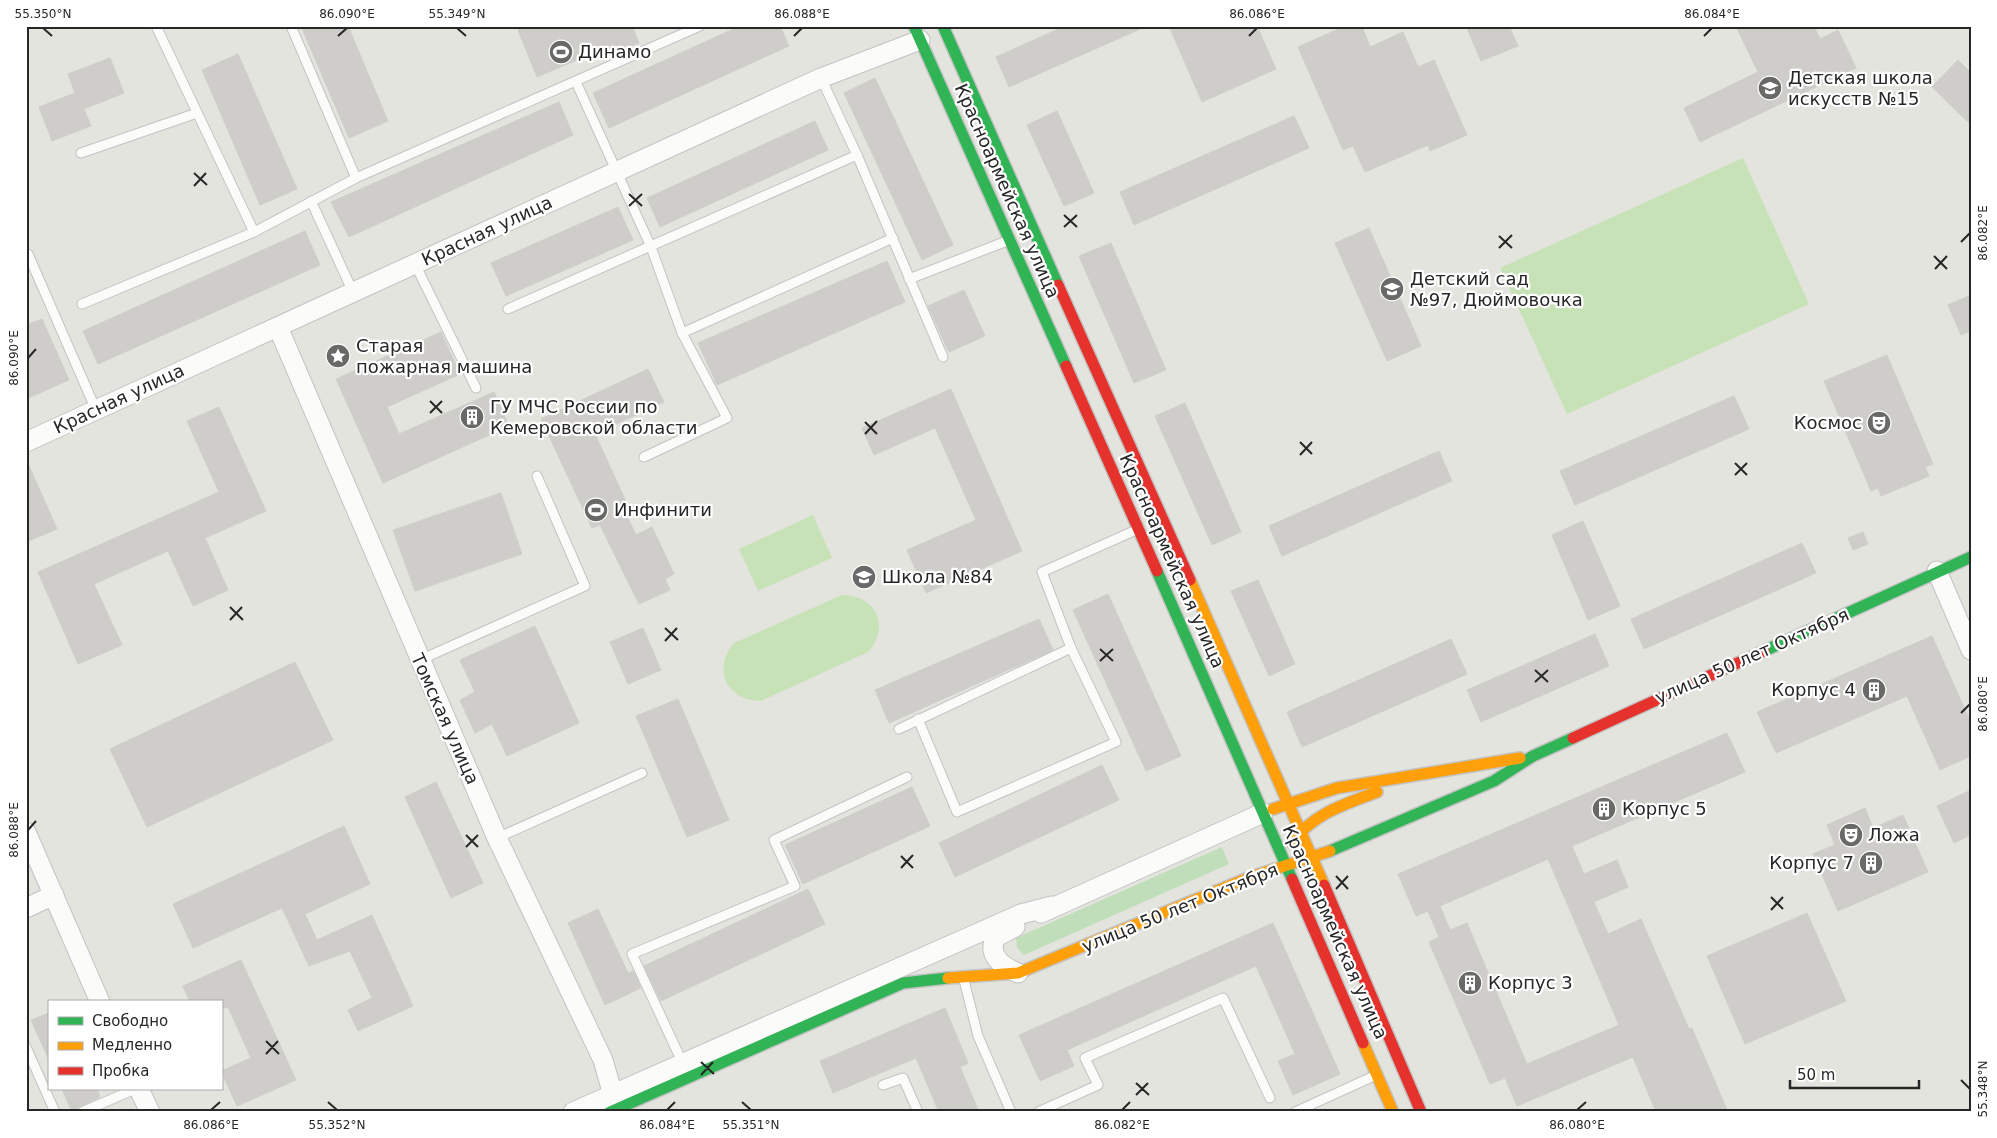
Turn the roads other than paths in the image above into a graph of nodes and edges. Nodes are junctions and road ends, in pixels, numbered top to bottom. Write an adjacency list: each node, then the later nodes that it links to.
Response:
1 (156, 26): 7 (lane)
2 (291, 26): 11 (lane)
3 (700, 26): 6 (lane)
4 (934, 31): 5 (street, Красная улица); 15 (main road, Красноармейская улица); 43 (main road, Красноармейская улица)
5 (821, 78): 9 (lane); 10 (street, Красная улица)
6 (576, 82): 10 (lane); 11 (lane)
7 (197, 112): 8 (lane); 13 (lane)
8 (81, 153)
9 (857, 155): 14 (lane); 16 (lane)
10 (616, 172): 16 (lane); 18 (street, Красная улица)
11 (356, 178): 12 (lane)
12 (311, 201): 13 (lane); 20 (lane)
13 (254, 232): 21 (lane)
14 (893, 238): 19 (lane); 24 (lane)
15 (1010, 240): 19 (lane); 31 (main road, Красноармейская улица)
16 (651, 247): 22 (lane); 24 (lane)
17 (26, 255): 27 (lane)
18 (415, 264): 20 (street, Красная улица); 26 (lane)
19 (909, 278): 25 (lane)
20 (353, 292): 23 (street, Красная улица)
21 (82, 304)
22 (508, 309)
23 (278, 327): 27 (street, Красная улица); 36 (street, Томская улица)
24 (682, 333): 29 (lane)
25 (943, 357)
26 (476, 388)
27 (96, 410): 28 (street, Красная улица)
28 (26, 442)
29 (644, 457)
30 (537, 476): 36 (lane)
31 (1139, 529): 34 (lane); 44 (main road, Красноармейская улица)
32 (1971, 557): 33 (main road, улица 50 лет Октября)
33 (1936, 571): 35 (street); 39 (main road, улица 50 лет Октября)
34 (1071, 648): 37 (lane); 37 (lane)
35 (1971, 650)
36 (420, 660): 47 (street, Томская улица)
37 (918, 719): 38 (lane)
38 (899, 729)
39 (1533, 756): 41 (main road, улица 50 лет Октября); 48 (main road, улица 50 лет Октября)
40 (642, 773): 47 (lane)
41 (1421, 775): 43 (main road, улица 50 лет Октября); 45 (main road)
42 (907, 777): 57 (lane)
43 (1289, 802): 44 (main road, улица 50 лет Октября); 45 (main road, Красноармейская улица)
44 (1263, 813): 49 (main road, Красноармейская улица); 51 (street, улица 50 лет Октября)
45 (1301, 830): 48 (main road, Красноармейская улица); 49 (main road)
46 (26, 832): 50 (street)
47 (497, 838): 63 (street, Томская улица)
48 (1313, 858): 49 (main road, улица 50 лет Октября); 73 (main road, Красноармейская улица)
49 (1286, 865): 53 (main road, улица 50 лет Октября); 58 (main road, Красноармейская улица)
50 (54, 895): 52 (street); 55 (street)
51 (1052, 906): 53 (street, улица 50 лет Октября); 57 (street, улица 50 лет Октября)
52 (26, 908)
53 (1018, 973): 54 (main road, улица 50 лет Октября)
54 (963, 978): 57 (main road, улица 50 лет Октября); 69 (lane)
55 (99, 1000)
56 (26, 1047): 64 (lane)
57 (685, 1070): 63 (street, улица 50 лет Октября)
58 (1378, 1074): 71 (lane); 72 (main road, Красноармейская улица)
59 (883, 1085): 68 (lane)
60 (133, 1090): 65 (lane)
61 (139, 1090): 66 (street)
62 (1270, 1098): 70 (lane)
63 (615, 1106): 67 (street, улица 50 лет Октября)
64 (54, 1112)
65 (82, 1112)
66 (150, 1112)
67 (573, 1112)
68 (918, 1112)
69 (1011, 1112)
70 (1038, 1112)
71 (1295, 1112)
72 (1394, 1112)
73 (1422, 1112)

